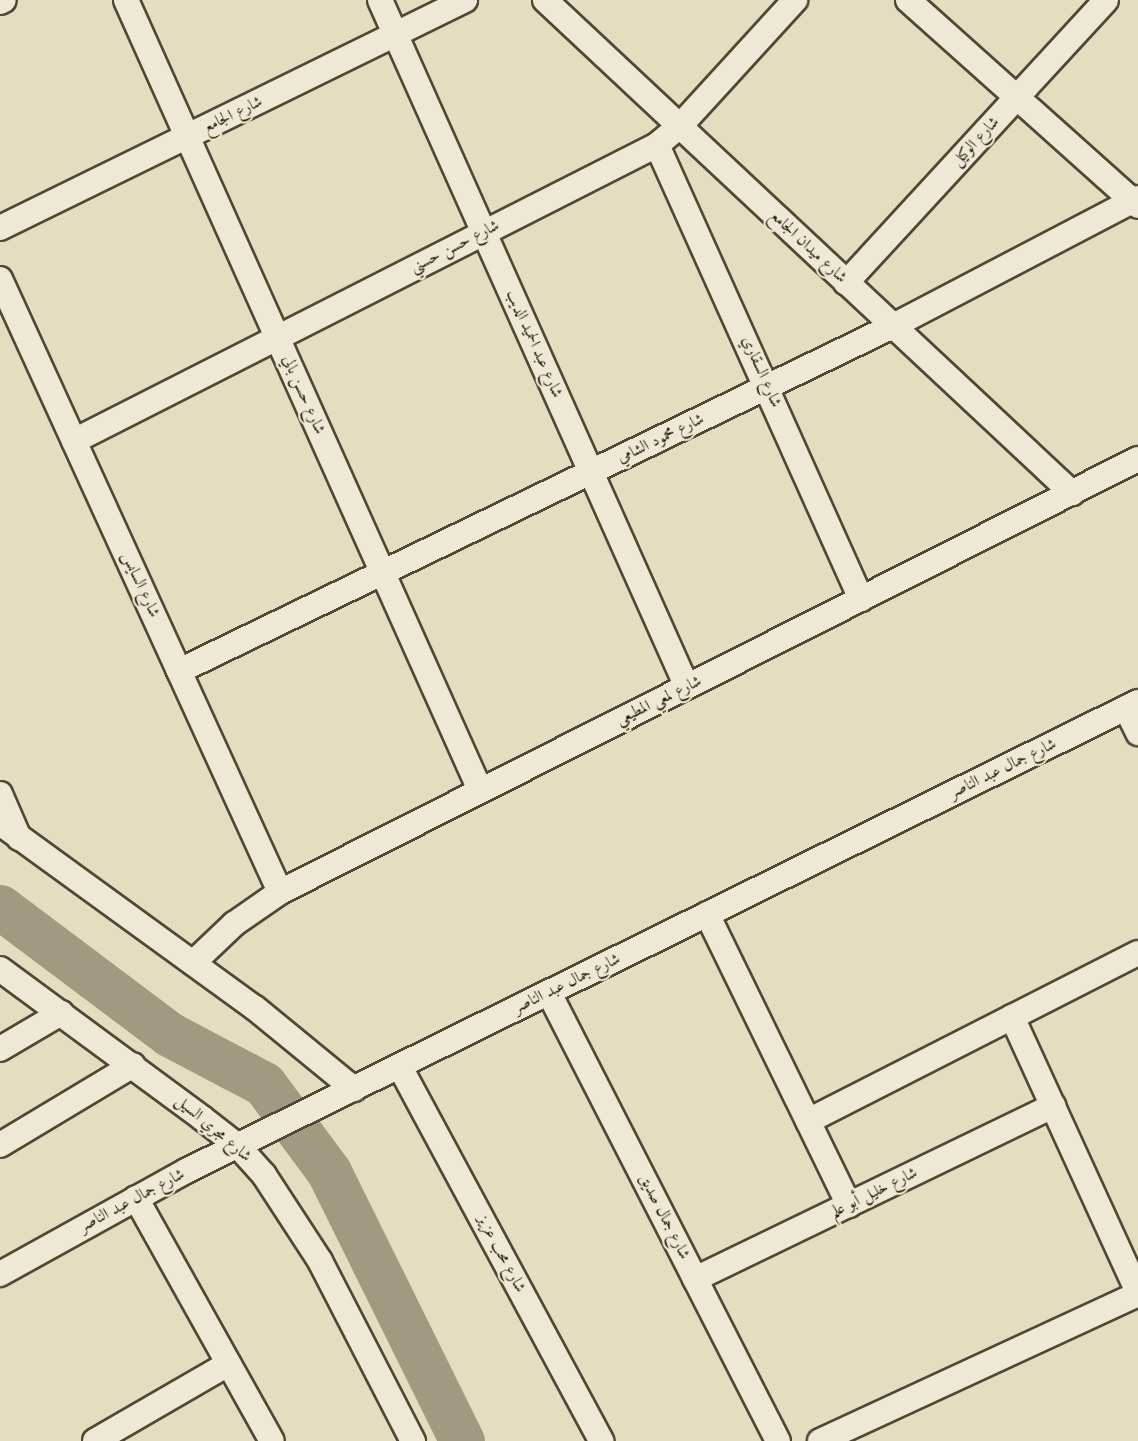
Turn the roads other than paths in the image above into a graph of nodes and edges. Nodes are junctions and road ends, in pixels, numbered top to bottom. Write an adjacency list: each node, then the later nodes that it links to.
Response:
1 (126, 0): 11 (street, شارع حسن بالي)
2 (380, 0): 8 (street, شارع عبد الحميد الديب)
3 (465, 0): 8 (street, شارع الجامع)
4 (545, 0): 10 (street, شارع ميدان الجامع)
5 (795, 0): 10 (street, شارع حسن حسني)
6 (908, 0): 9 (street)
7 (1106, 0): 9 (street, شارع الوكيل)
8 (396, 35): 11 (street, شارع الجامع); 15 (street, شارع عبد الحميد الديب)
9 (1016, 99): 13 (street); 17 (street, شارع الوكيل)
10 (680, 126): 12 (street, شارع حسن حسني); 17 (street, شارع ميدان الجامع)
11 (188, 137): 14 (street, شارع الجامع); 19 (street, شارع حسن بالي)
12 (657, 145): 15 (street, شارع حسن حسني); 20 (street, شارع السقاري)
13 (1136, 201): 18 (street, شارع محمود الشامي)
14 (0, 228)
15 (484, 232): 19 (street, شارع حسن حسني); 23 (street, شارع عبد الحميد الديب)
16 (0, 279): 21 (street, شارع السايس)
17 (846, 283): 18 (street, شارع ميدان الجامع)
18 (893, 326): 20 (street, شارع محمود الشامي); 24 (street, شارع ميدان الجامع)
19 (277, 338): 21 (street, شارع حسن حسني); 25 (street, شارع حسن بالي)
20 (768, 388): 23 (street, شارع محمود الشامي); 26 (street, شارع السقاري)
21 (74, 441): 27 (street, شارع السايس)
22 (1138, 459): 24 (street, شارع لمعي المطيعي)
23 (591, 472): 25 (street, شارع محمود الشامي); 28 (street, شارع عبد الحميد الديب)
24 (1072, 493): 26 (street, شارع لمعي المطيعي)
25 (383, 575): 27 (street, شارع محمود الشامي); 31 (street, شارع حسن بالي)
26 (861, 599): 28 (street, شارع لمعي المطيعي)
27 (179, 671): 34 (street, شارع السايس)
28 (687, 687): 31 (street, شارع لمعي المطيعي)
29 (1132, 705): 30 (street); 35 (street, شارع جمال عبد الناصر)
30 (1138, 733)
31 (480, 790): 34 (street, شارع لمعي المطيعي)
32 (0, 794): 33 (street)
33 (9, 831): 37 (street)
34 (280, 892): 37 (street, شارع لمعي المطيعي)
35 (707, 914): 39 (street, شارع جمال عبد الناصر); 47 (street)
36 (1138, 953): 41 (street)
37 (193, 963): 45 (street)
38 (0, 969): 40 (street, شارع مجري السيل)
39 (549, 993): 44 (street, شارع جمال عبد الناصر); 53 (street, شارع جمال صديق)
40 (61, 1013): 42 (street); 43 (street, شارع مجري السيل)
41 (1012, 1017): 46 (street); 47 (street)
42 (0, 1049)
43 (133, 1065): 48 (street); 49 (street, شارع مجري السيل)
44 (400, 1067): 45 (street, شارع جمال عبد الناصر); 59 (street, شارع محب عزيز)
45 (344, 1094): 49 (street, شارع جمال عبد الناصر)
46 (1053, 1106): 51 (street, شارع خليل أبو علم); 54 (street)
47 (808, 1121): 51 (street)
48 (0, 1145)
49 (238, 1146): 50 (street, شارع جمال عبد الناصر); 58 (street, شارع مجري السيل)
50 (136, 1198): 52 (street, شارع جمال عبد الناصر); 55 (street)
51 (849, 1205): 53 (street, شارع خليل أبو علم)
52 (0, 1274)
53 (695, 1279): 60 (street, شارع جمال صديق)
54 (1138, 1293): 61 (street)
55 (228, 1364): 56 (street); 57 (street)
56 (102, 1439)
57 (272, 1441)
58 (413, 1441)
59 (602, 1441)
60 (778, 1441)
61 (820, 1441)

